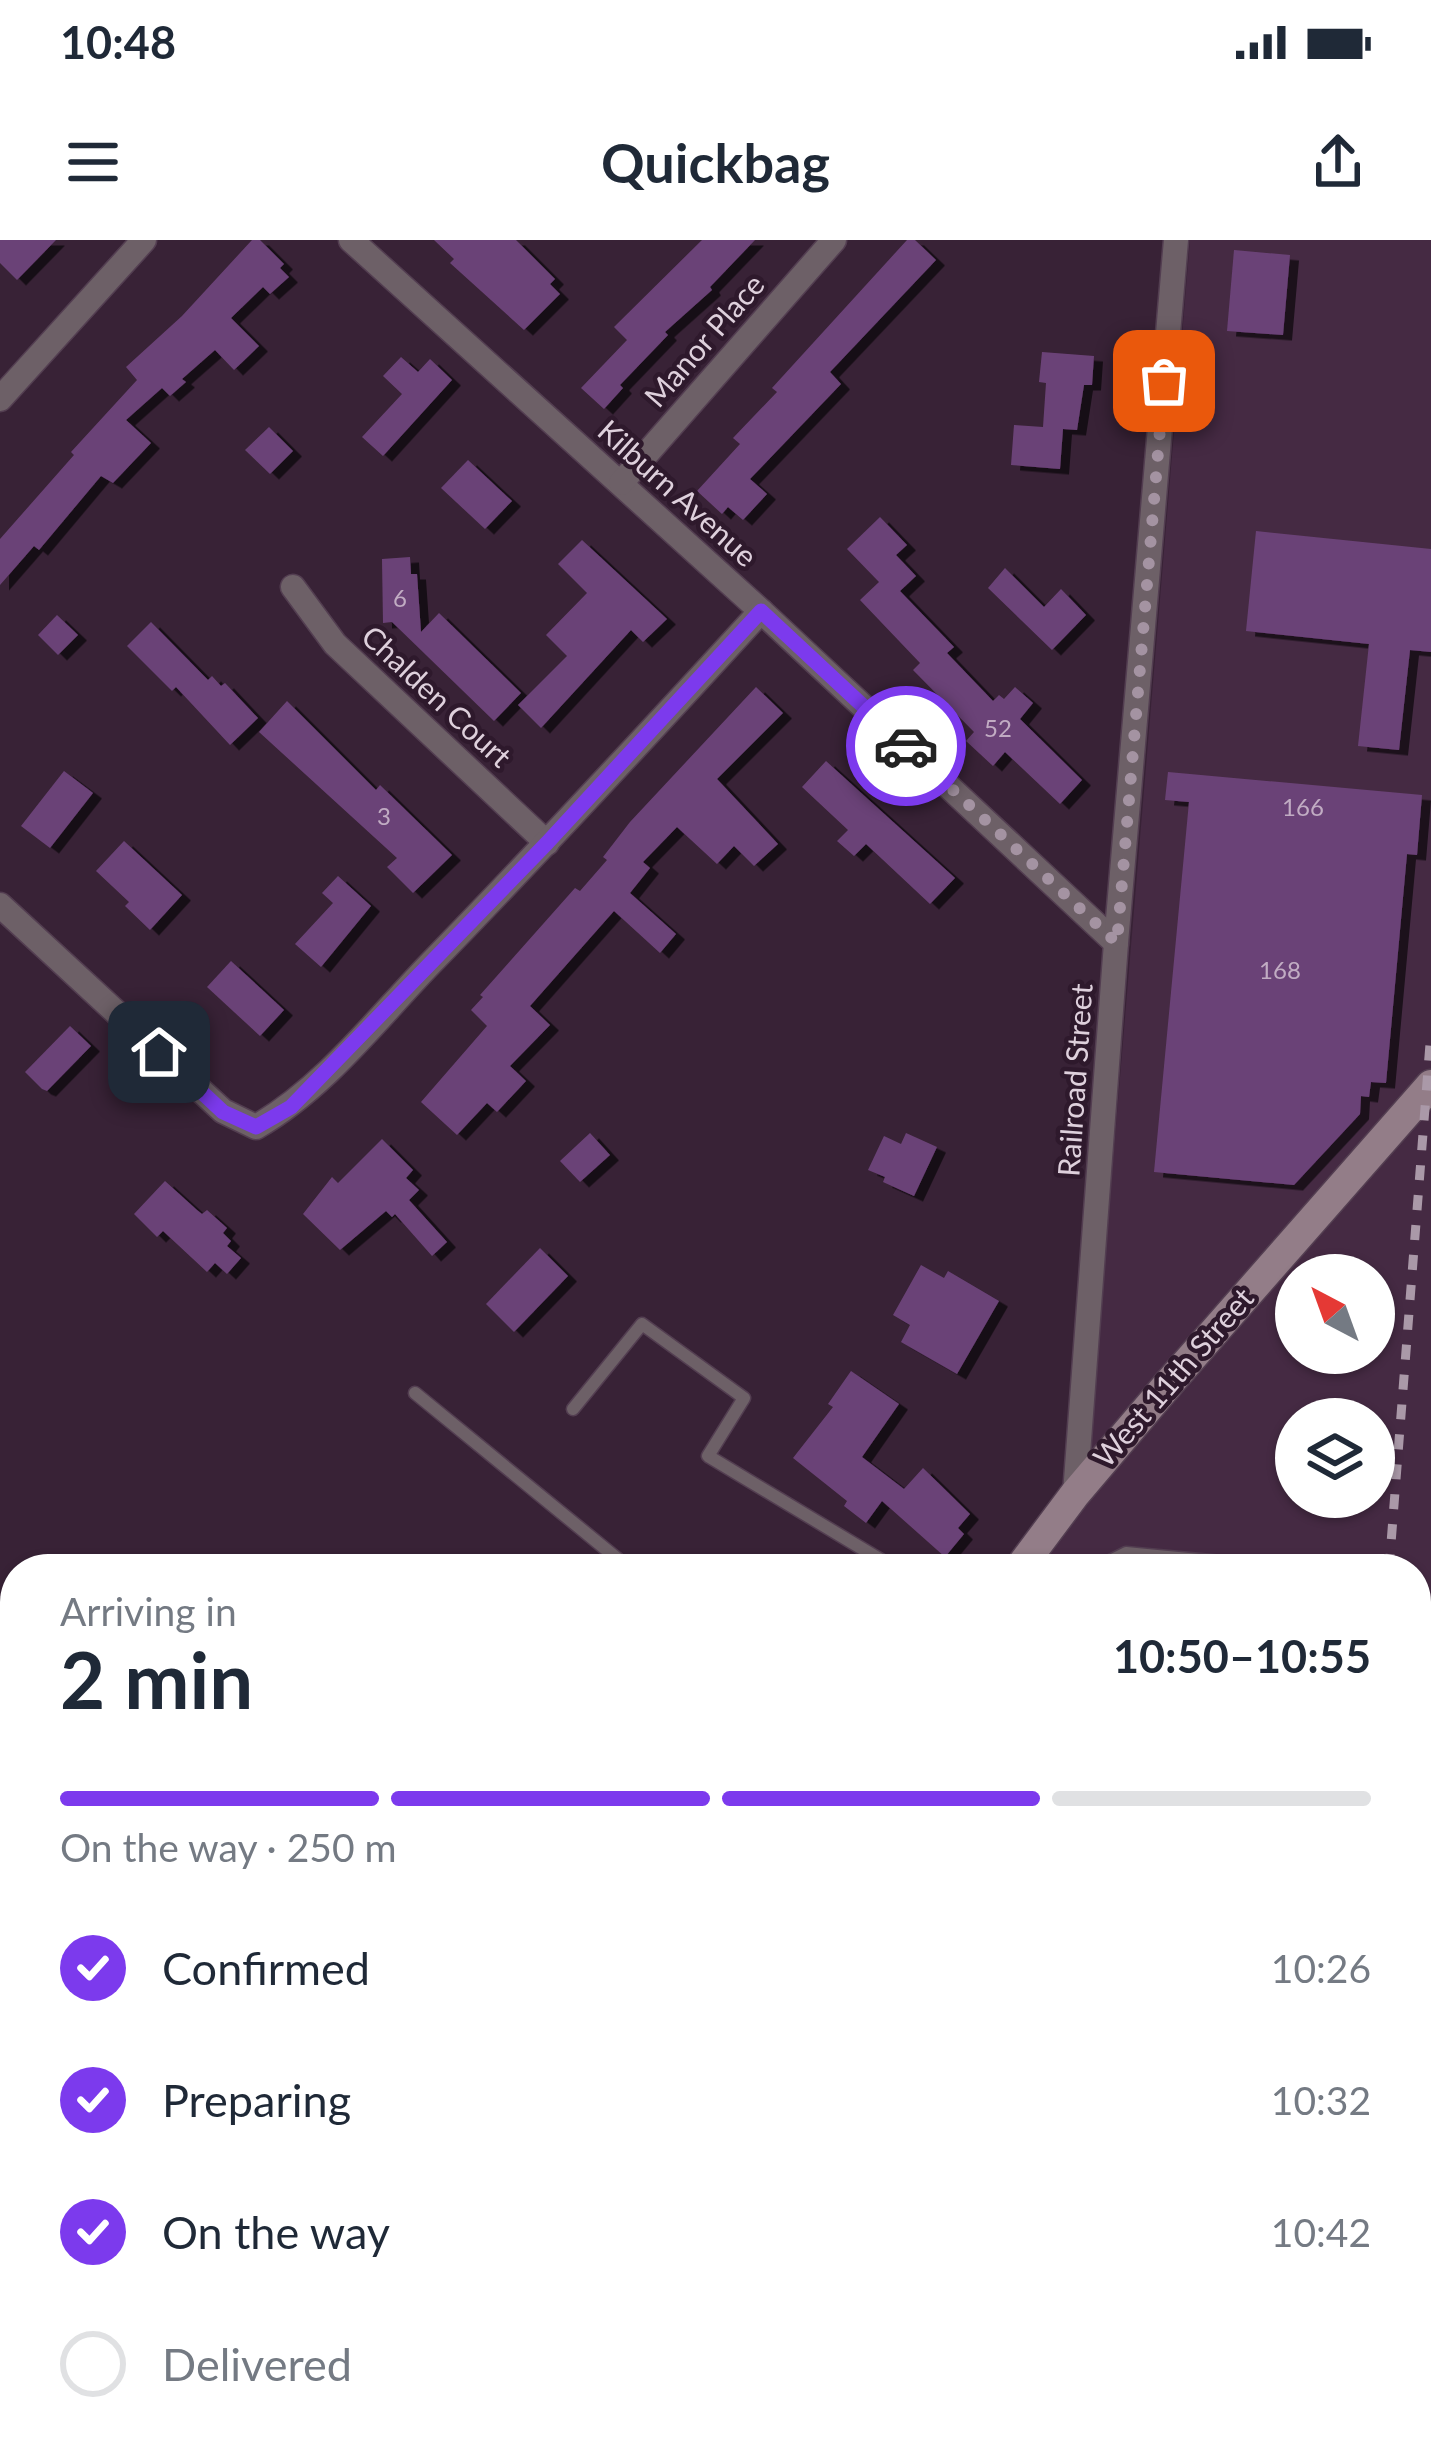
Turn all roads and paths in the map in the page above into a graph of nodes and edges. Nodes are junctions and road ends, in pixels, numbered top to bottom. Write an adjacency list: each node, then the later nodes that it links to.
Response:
1 (144, 240): 5 (street)
2 (351, 240): 6 (street, Kilburn Avenue)
3 (834, 240): 6 (street, Manor Place)
4 (1176, 240): 11 (street, Railroad Street)
5 (0, 398)
6 (621, 483): 8 (street, Kilburn Avenue)
7 (293, 587): 9 (street, Chalden Court)
8 (761, 611): 9 (street); 11 (street, Kilburn Avenue)
9 (547, 843): 10 (street)
10 (0, 905)
11 (1117, 943): 15 (street, Railroad Street)
12 (1431, 1085): 15 (street, West 11th Street)
13 (415, 1393): 16 (lane)
14 (573, 1409): 17 (lane)
15 (1076, 1494): 18 (street, West 11th Street)
16 (613, 1554)
17 (871, 1554)
18 (1030, 1554)

